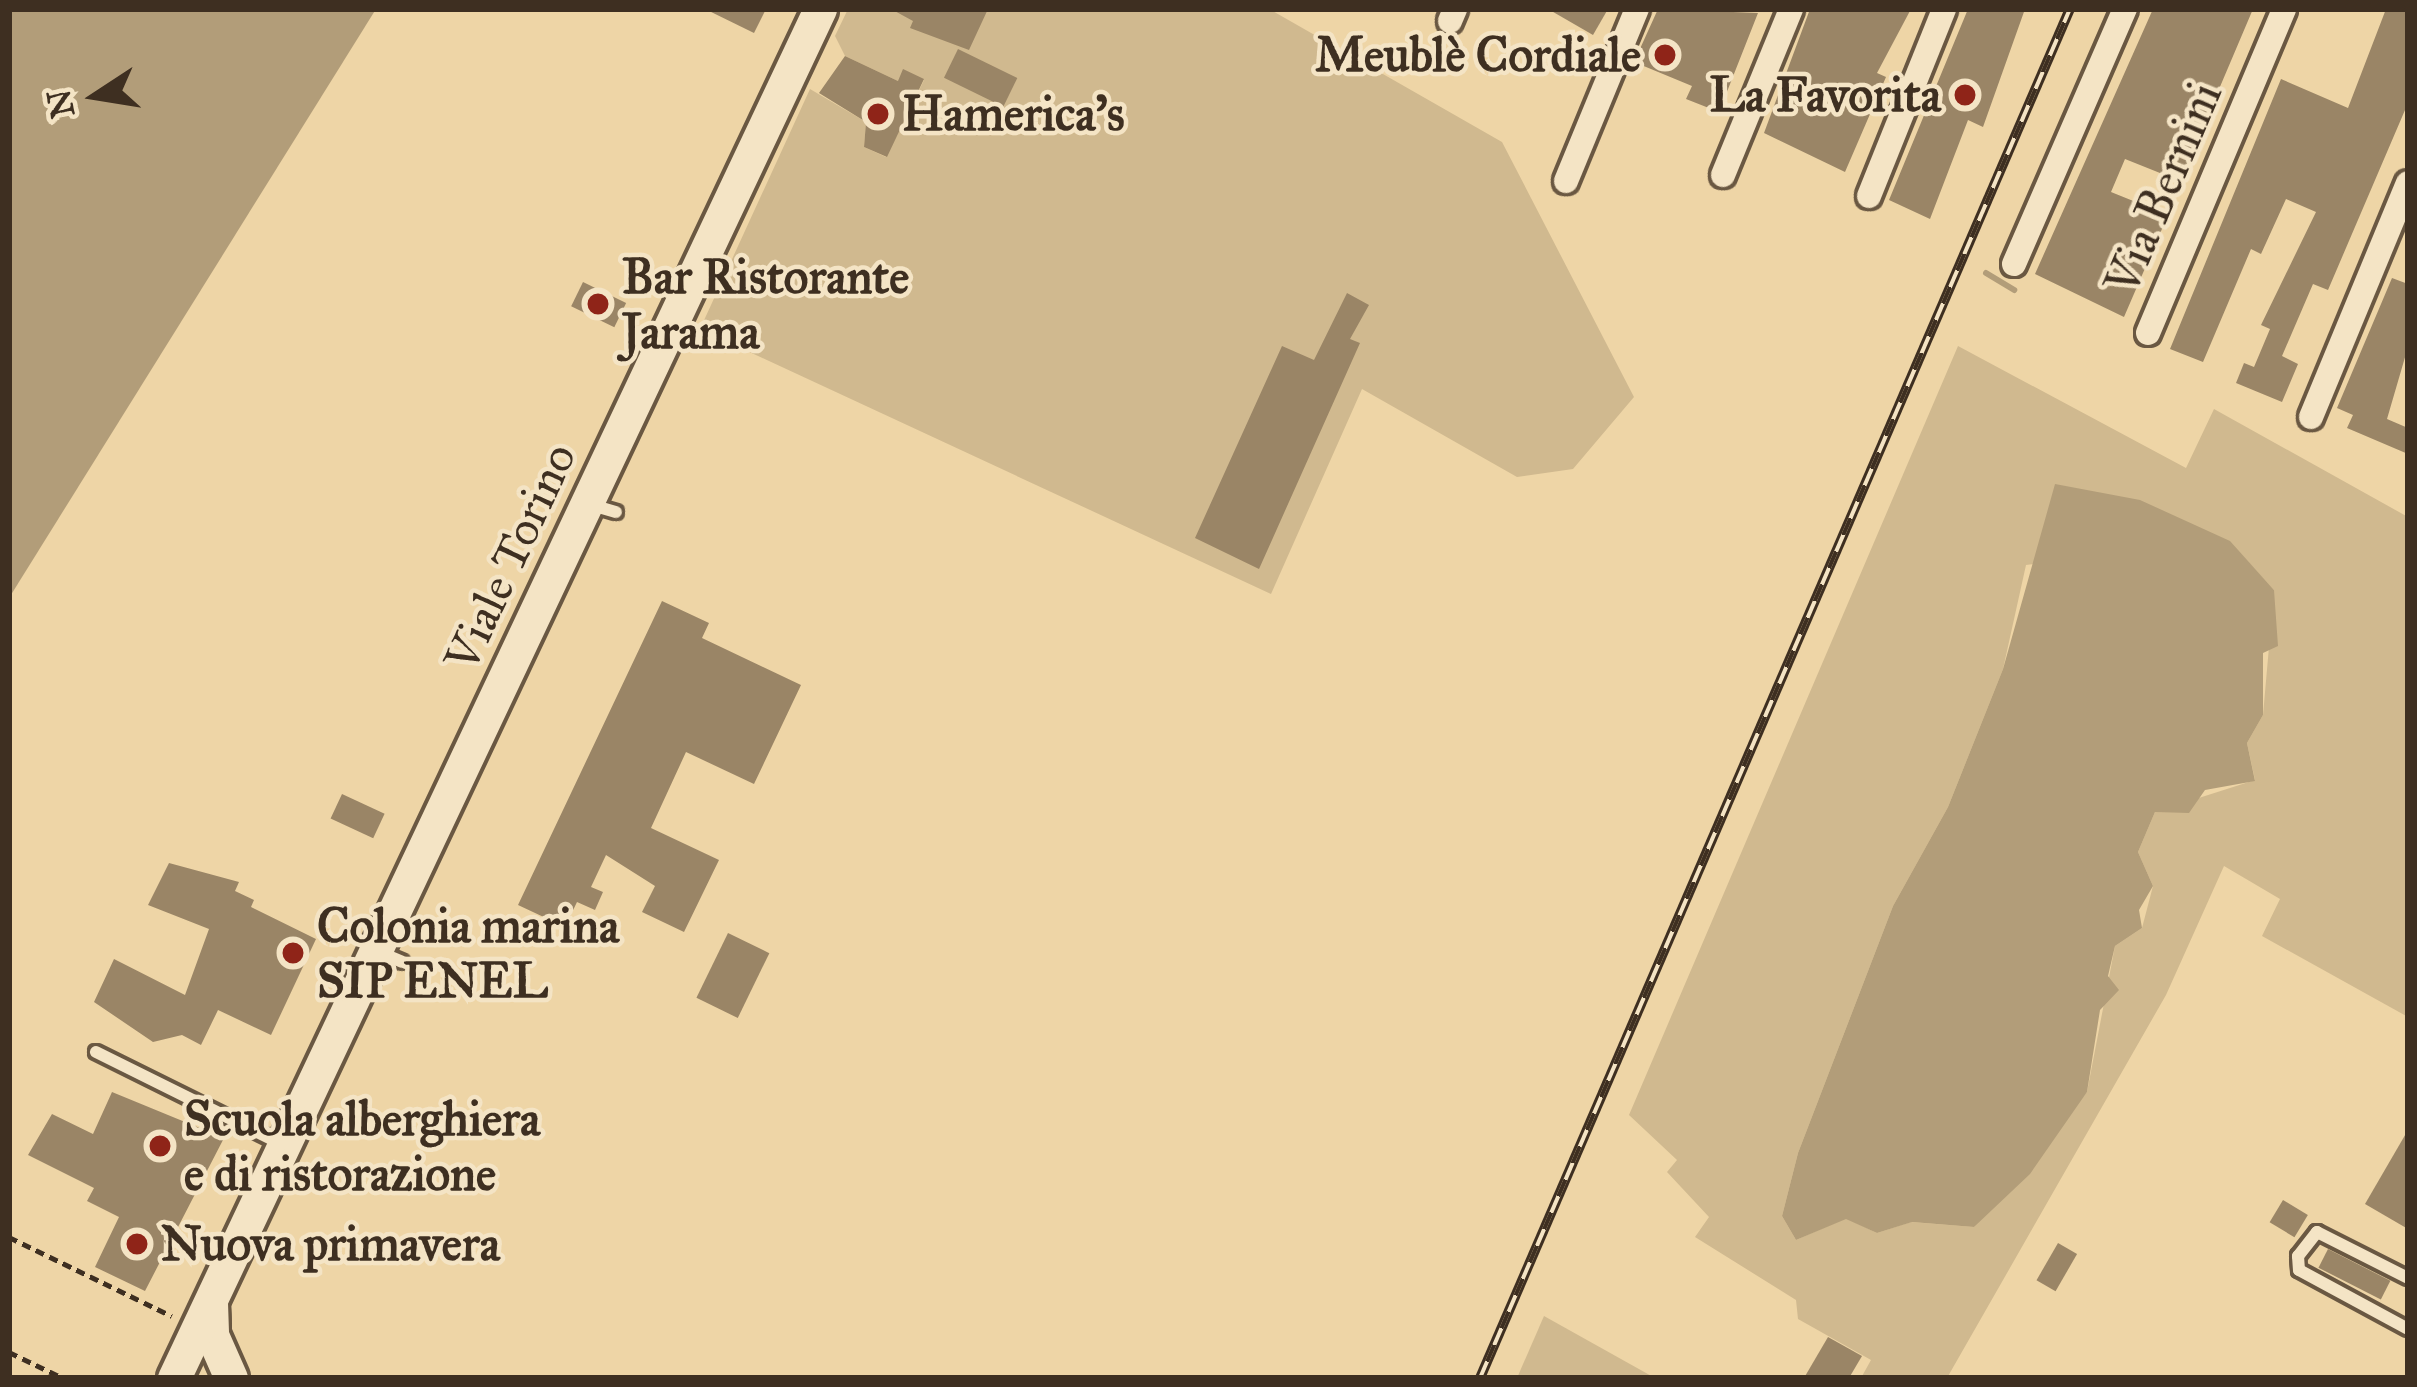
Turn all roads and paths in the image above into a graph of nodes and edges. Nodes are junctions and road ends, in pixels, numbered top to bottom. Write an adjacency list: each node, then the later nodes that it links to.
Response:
1 (1637, 9): 8 (street)
2 (1791, 9): 7 (street)
3 (2125, 9): 11 (street)
4 (2284, 9): 12 (street, Via Bernini)
5 (1940, 11): 10 (street)
6 (825, 18): 15 (street, Viale Torino)
7 (1723, 176)
8 (1566, 181)
9 (2408, 183): 13 (street)
10 (1869, 196)
11 (2014, 264)
12 (2148, 333)
13 (2311, 417)
14 (96, 1052): 15 (lane)
15 (285, 1169): 18 (street, Viale Torino)
16 (9, 1237): 19 (path)
17 (2408, 1278): 20 (lane)
18 (211, 1301): 22 (street, Viale Torino); 24 (street)
19 (177, 1318)
20 (2408, 1329)
21 (9, 1352): 23 (path)
22 (184, 1377)
23 (63, 1378)
24 (231, 1378)

